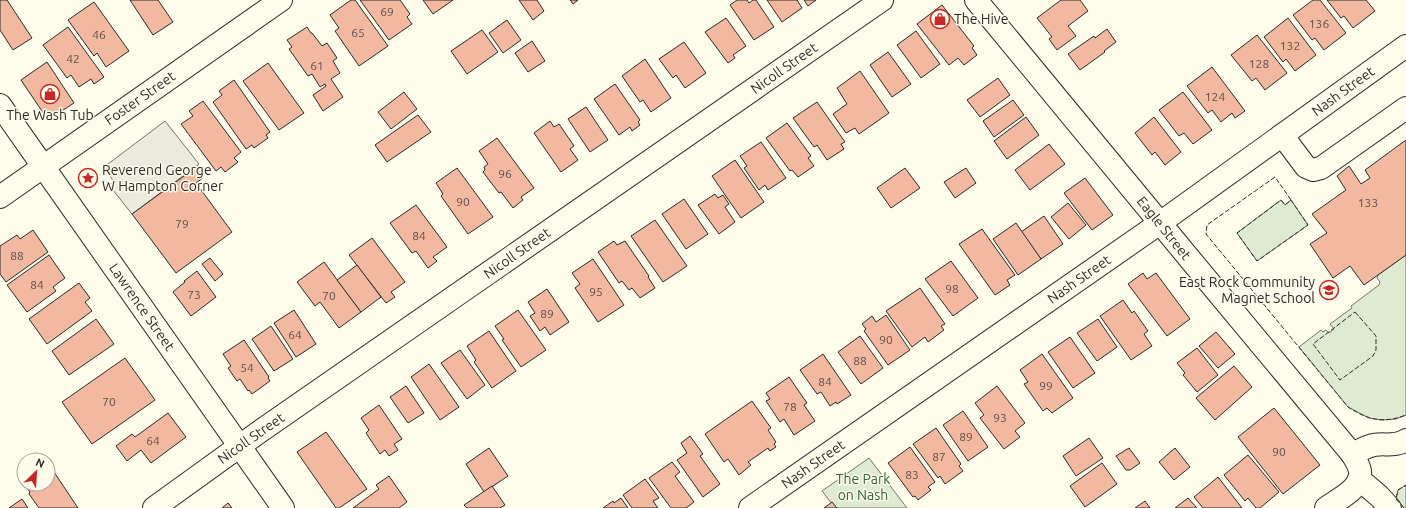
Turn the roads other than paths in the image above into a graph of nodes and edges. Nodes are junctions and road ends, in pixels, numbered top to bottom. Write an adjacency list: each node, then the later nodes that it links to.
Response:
1 (281, 0): 8 (street, Foster Street)
2 (882, 0): 12 (street, Nicoll Street)
3 (976, 0): 10 (street, Eagle Street)
4 (1406, 46): 7 (street, Nash Street)
5 (0, 105): 8 (street, Lawrence Street)
6 (1406, 108): 7 (street)
7 (1282, 135): 10 (street, Nash Street)
8 (43, 167): 9 (street, Foster Street); 12 (street, Lawrence Street)
9 (0, 197)
10 (1160, 223): 13 (street, Eagle Street); 17 (street, Nash Street)
11 (1406, 440): 13 (street)
12 (239, 446): 15 (street, Nicoll Street); 16 (street, Lawrence Street)
13 (1352, 454): 14 (street, Eagle Street)
14 (1359, 478): 18 (street); 19 (street)
15 (154, 508)
16 (283, 508)
17 (750, 508)
18 (1326, 508)
19 (1390, 508)

